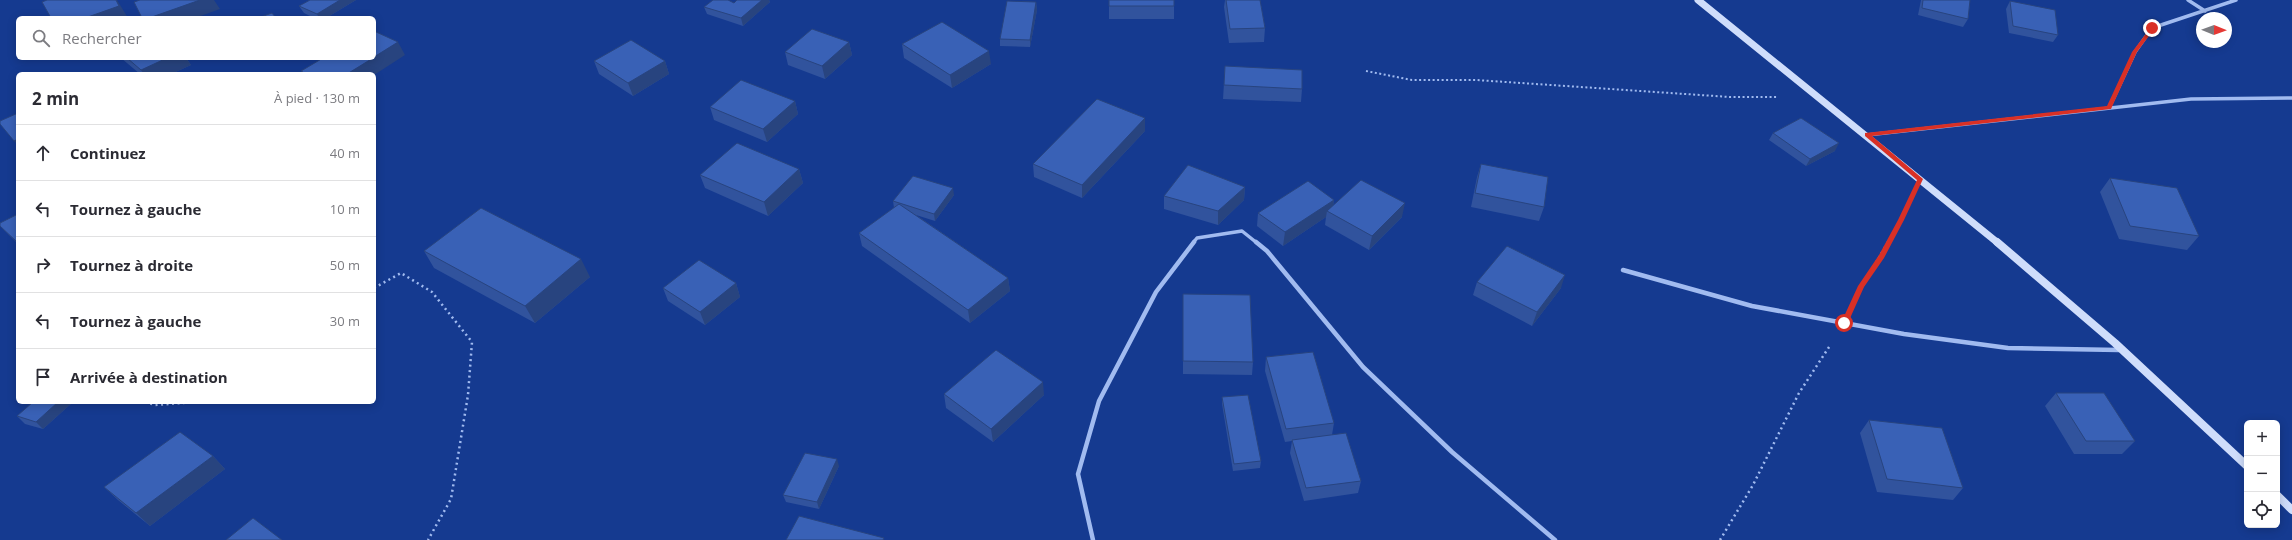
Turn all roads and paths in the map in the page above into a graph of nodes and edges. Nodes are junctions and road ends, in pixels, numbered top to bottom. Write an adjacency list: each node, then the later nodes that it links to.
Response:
1 (1698, 0): 6 (main road)
2 (2188, 0): 4 (street)
3 (2236, 0): 4 (street)
4 (2205, 11): 8 (street)
5 (1366, 71): 6 (path)
6 (1812, 92): 9 (main road)
7 (2292, 98): 8 (street)
8 (2109, 108): 9 (street)
9 (1867, 135): 10 (main road)
10 (1920, 179): 13 (path); 14 (main road)
11 (1622, 270): 13 (street)
12 (376, 287): 20 (path)
13 (1844, 323): 14 (street); 23 (path)
14 (2122, 350): 17 (main road)
15 (152, 404): 16 (path)
16 (169, 404)
17 (2244, 463)
18 (2280, 498): 19 (main road)
19 (2292, 510)
20 (428, 540)
21 (1093, 540): 22 (street)
22 (1555, 540)
23 (1720, 540)

